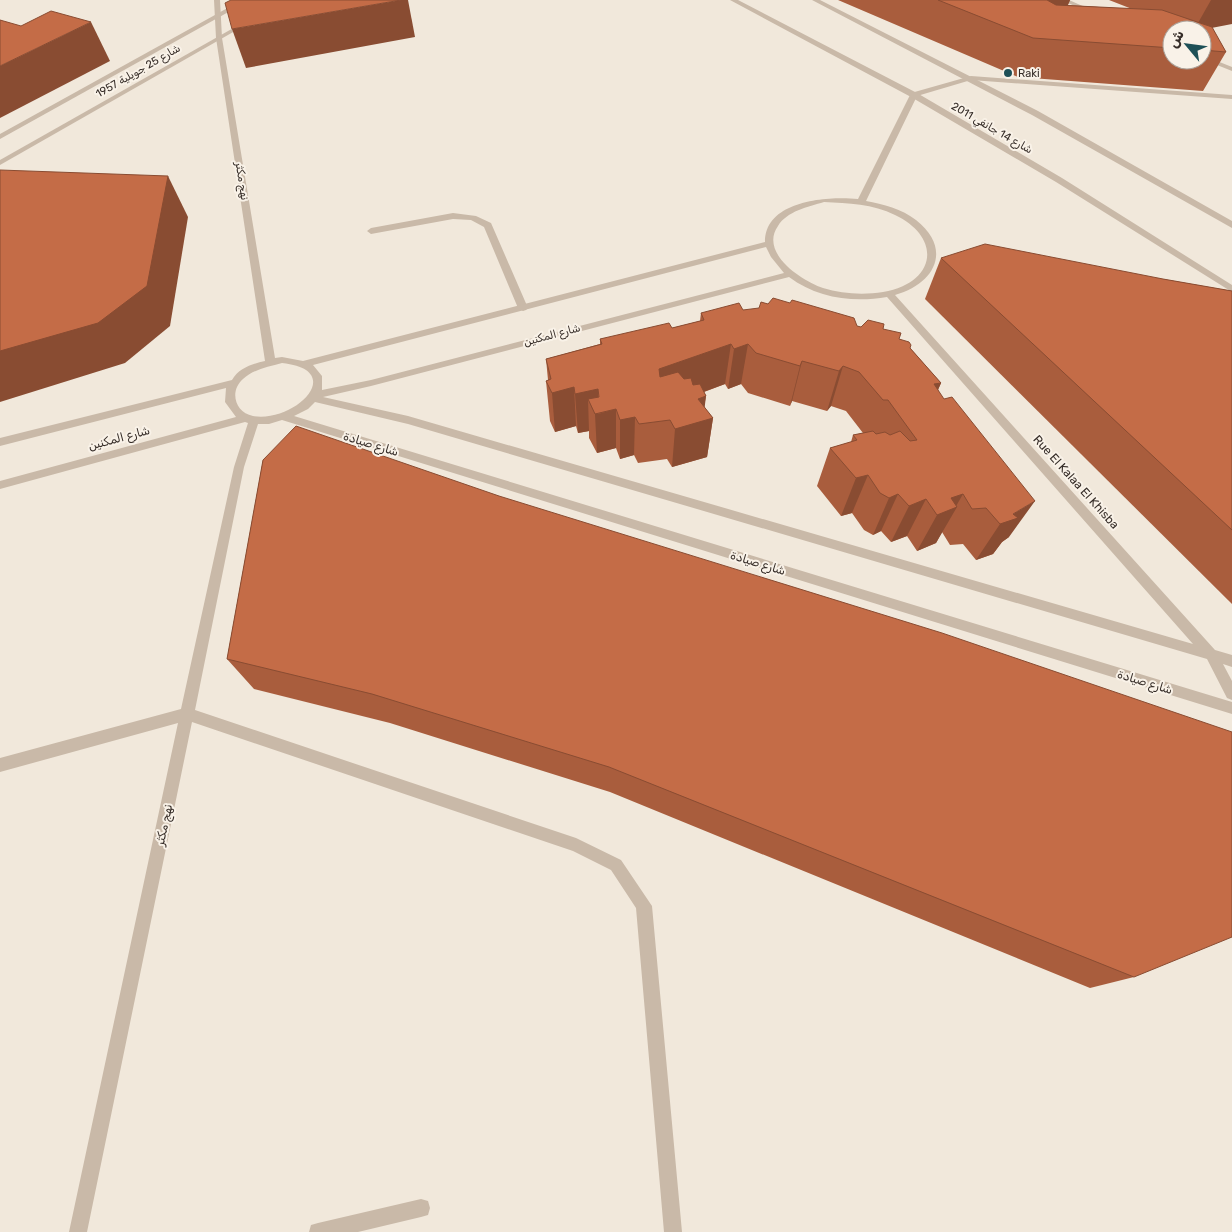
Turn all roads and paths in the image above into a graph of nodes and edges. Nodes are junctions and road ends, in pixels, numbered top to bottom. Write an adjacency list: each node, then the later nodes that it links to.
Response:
1 (217, 0): 7 (street, نهج مكثر)
2 (247, 0): 7 (street, شارع 25 جويلية 1957)
3 (733, 0): 13 (street, شارع 14 جانفي 2011)
4 (815, 0): 12 (street)
5 (1064, 0): 6 (street)
6 (1100, 15)
7 (218, 16): 9 (street, نهج مكثر); 15 (street, شارع 25 جويلية 1957)
8 (253, 19): 9 (street, شارع 25 جويلية 1957)
9 (220, 38): 16 (street, شارع 25 جويلية 1957); 25 (street, نهج مكثر)
10 (1212, 61): 11 (street)
11 (1232, 69)
12 (971, 78): 13 (street); 14 (street); 18 (street)
13 (914, 95): 17 (street); 22 (street, شارع 14 جانفي 2011)
14 (1232, 97)
15 (0, 137)
16 (0, 162)
17 (861, 202): 20 (street); 23 (street)
18 (1232, 225)
19 (371, 230): 24 (street)
20 (769, 244): 21 (street); 24 (street)
21 (789, 274): 23 (street); 28 (street, شارع المكنين)
22 (1232, 289)
23 (890, 294): 33 (street, Rue El Kalaa El Khisba)
24 (523, 308): 26 (street)
25 (270, 361): 26 (street); 27 (street)
26 (305, 364): 28 (street)
27 (232, 383): 30 (street); 31 (street, شارع المكنين)
28 (314, 396): 29 (street); 33 (street)
29 (284, 417): 30 (street); 36 (street, شارع صيادة)
30 (250, 419): 32 (street, شارع المكنين); 37 (street, نهج مكثر)
31 (0, 442)
32 (0, 485)
33 (1211, 655): 34 (street); 35 (street, Rue El Kalaa El Khisba)
34 (1232, 661)
35 (1232, 694)
36 (1232, 708)
37 (187, 714): 38 (street); 40 (street, نهج مكثر); 42 (street)
38 (0, 765)
39 (421, 1208): 41 (street)
40 (78, 1232)
41 (318, 1232)
42 (673, 1232)

